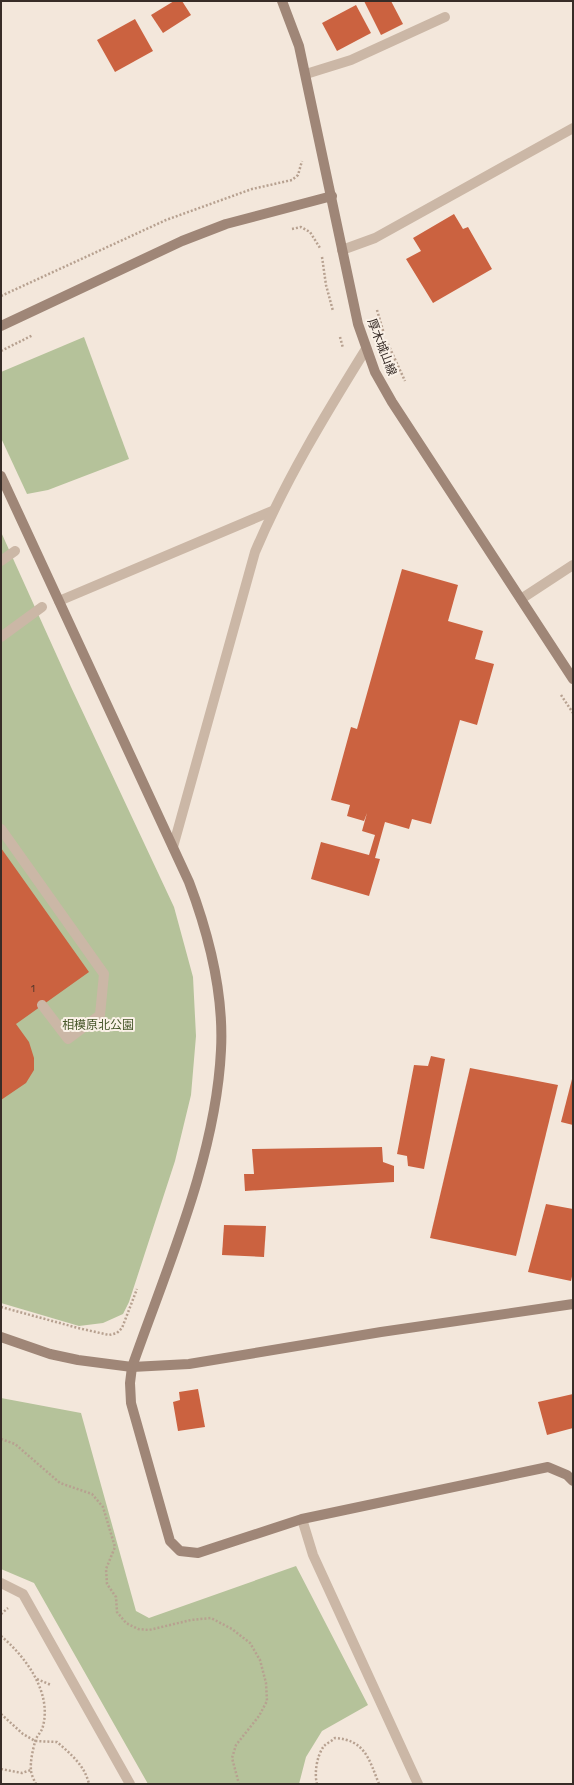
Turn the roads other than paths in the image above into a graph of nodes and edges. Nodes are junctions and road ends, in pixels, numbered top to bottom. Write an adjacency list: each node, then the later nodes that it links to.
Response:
1 (282, 1): 3 (street, 厚木城山線)
2 (445, 17): 3 (street)
3 (306, 74): 5 (street, 厚木城山線)
4 (573, 128): 6 (street)
5 (332, 196): 6 (street, 厚木城山線); 7 (street)
6 (342, 250): 8 (street, 厚木城山線)
7 (1, 326)
8 (366, 349): 10 (street); 14 (street, 厚木城山線)
9 (1, 476): 15 (street)
10 (272, 511): 15 (street); 20 (street)
11 (15, 551): 12 (street)
12 (1, 561)
13 (573, 565): 14 (street)
14 (521, 599): 18 (street, 厚木城山線)
15 (59, 601): 20 (street)
16 (42, 607): 17 (street)
17 (1, 637)
18 (573, 679)
19 (1, 829): 21 (street)
20 (173, 847): 24 (street)
21 (42, 1005)
22 (573, 1304): 24 (street)
23 (1, 1337): 24 (street)
24 (132, 1367): 26 (street)
25 (573, 1481): 26 (street)
26 (302, 1519): 29 (street)
27 (1, 1583): 28 (street)
28 (130, 1784)
29 (418, 1784)

